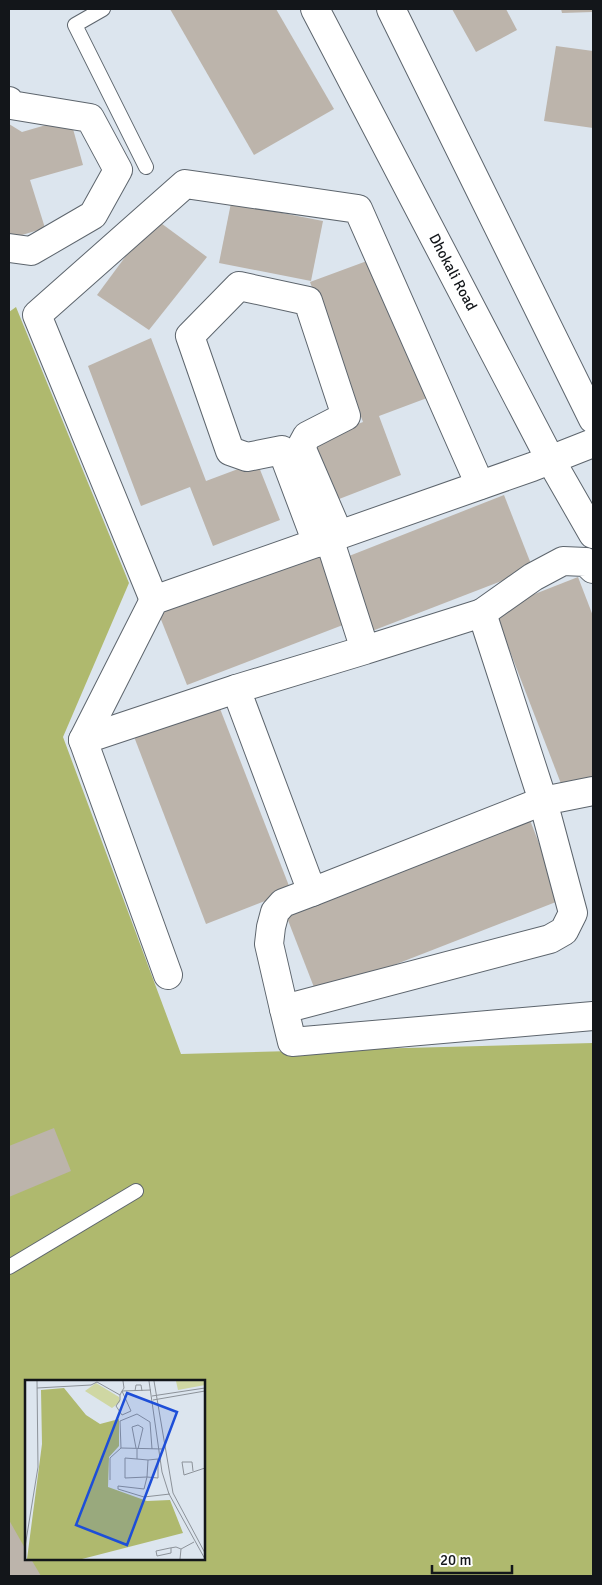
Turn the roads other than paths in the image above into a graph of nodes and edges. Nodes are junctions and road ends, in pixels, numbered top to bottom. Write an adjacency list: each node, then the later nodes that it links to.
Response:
1 (103, 9): 5 (lane)
2 (315, 9): 9 (street, Dhokali Road)
3 (391, 9): 7 (street)
4 (9, 102): 6 (street)
5 (146, 167)
6 (9, 248)
7 (593, 420)
8 (593, 443): 9 (street)
9 (550, 459): 10 (street); 11 (street, Dhokali Road)
10 (480, 485): 12 (street); 14 (street)
11 (593, 534)
12 (328, 539): 12 (street); 14 (street); 16 (street)
13 (593, 569): 15 (street)
14 (154, 600): 18 (street)
15 (482, 613): 16 (street); 20 (street)
16 (365, 650): 17 (street)
17 (236, 689): 18 (street); 21 (street)
18 (83, 740): 22 (street)
19 (593, 792): 20 (street)
20 (543, 801): 21 (street); 23 (street)
21 (312, 892): 23 (street)
22 (168, 975)
23 (284, 1009): 24 (street)
24 (593, 1016)
25 (136, 1191): 26 (lane)
26 (9, 1268)

